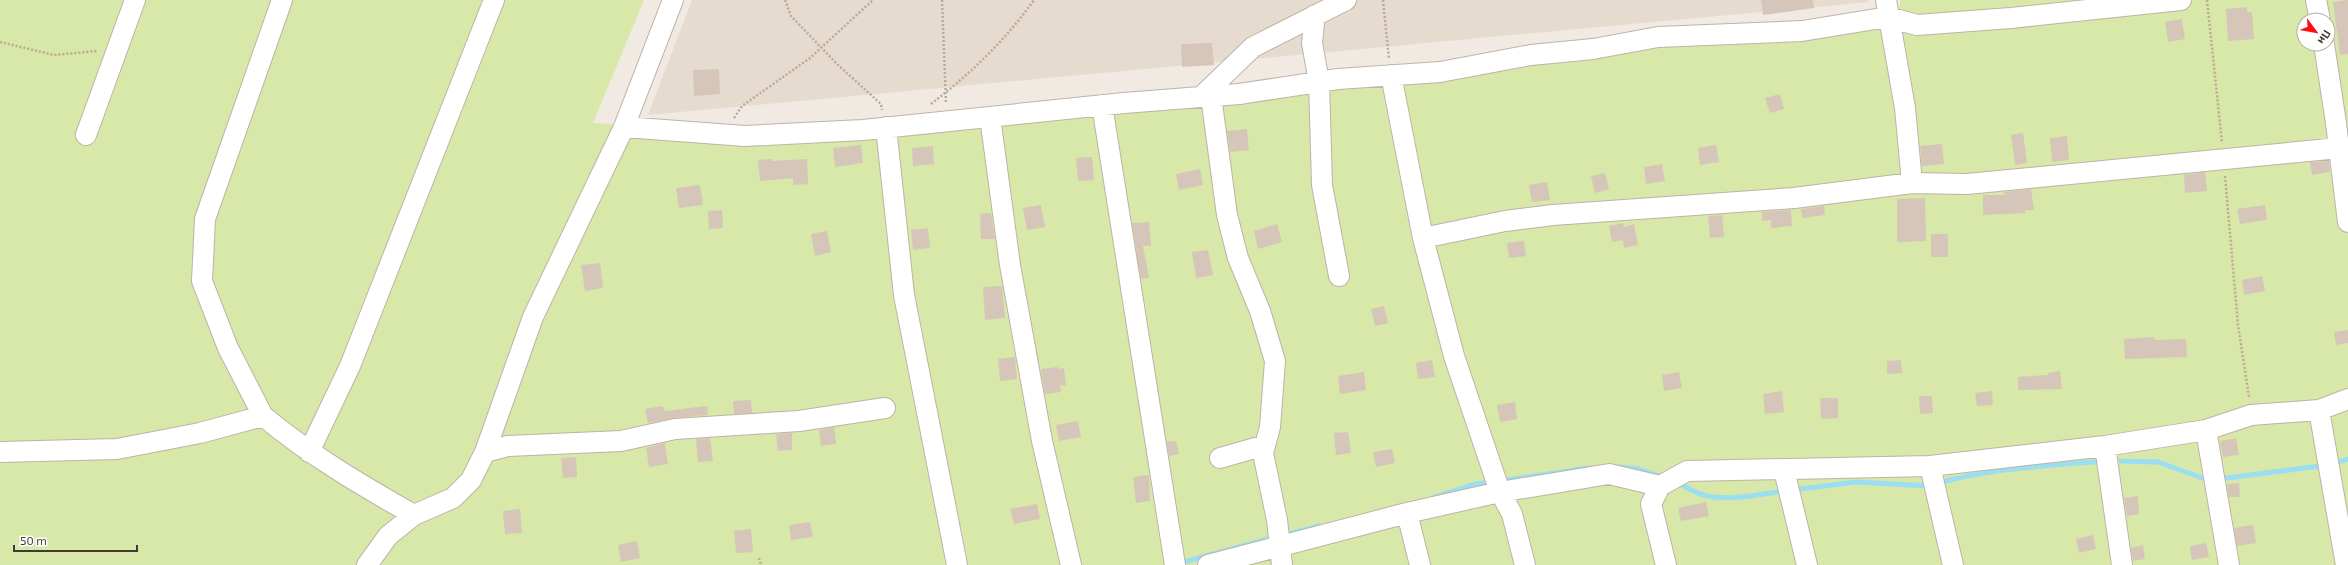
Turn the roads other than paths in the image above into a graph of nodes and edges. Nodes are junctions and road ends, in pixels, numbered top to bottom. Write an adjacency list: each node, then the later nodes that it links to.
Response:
1 (135, 0): 19 (street)
2 (282, 0): 28 (street)
3 (494, 0): 32 (street)
4 (673, 0): 17 (street)
5 (1346, 0): 10 (street)
6 (2181, 0): 8 (street)
7 (2316, 0): 9 (street)
8 (1887, 9): 12 (street); 21 (street)
9 (2318, 12)
10 (1315, 15): 13 (street); 14 (street)
11 (2325, 52): 20 (street)
12 (1390, 75): 13 (street); 23 (street)
13 (1319, 82): 14 (street); 24 (street)
14 (1206, 97): 15 (street); 34 (street)
15 (1102, 106): 16 (street); 46 (street)
16 (990, 117): 18 (street); 45 (street)
17 (624, 126): 18 (street); 33 (street)
18 (886, 127): 44 (street)
19 (86, 135)
20 (2339, 148): 21 (street); 22 (street)
21 (1912, 183): 23 (street)
22 (2348, 222)
23 (1423, 238): 39 (street)
24 (1339, 276)
25 (2348, 399): 27 (street)
26 (885, 408): 33 (street)
27 (2319, 410): 29 (street); 55 (street)
28 (263, 416): 31 (street); 32 (street)
29 (2206, 430): 30 (street); 54 (street)
30 (2105, 446): 36 (street); 53 (street)
31 (0, 452)
32 (309, 452): 41 (street)
33 (485, 452): 41 (street)
34 (1263, 453): 35 (street); 42 (street)
35 (1220, 458)
36 (1933, 478): 38 (street); 52 (street)
37 (1666, 482): 38 (street); 39 (street); 50 (street)
38 (1787, 484): 51 (street)
39 (1500, 492): 40 (street); 49 (street)
40 (1407, 513): 42 (street); 48 (street)
41 (414, 515): 43 (street)
42 (1280, 546): 47 (street)
43 (367, 565)
44 (956, 565)
45 (1071, 565)
46 (1175, 565)
47 (1208, 565)
48 (1420, 565)
49 (1525, 565)
50 (1666, 565)
51 (1807, 565)
52 (1953, 565)
53 (2122, 565)
54 (2229, 565)
55 (2346, 565)

